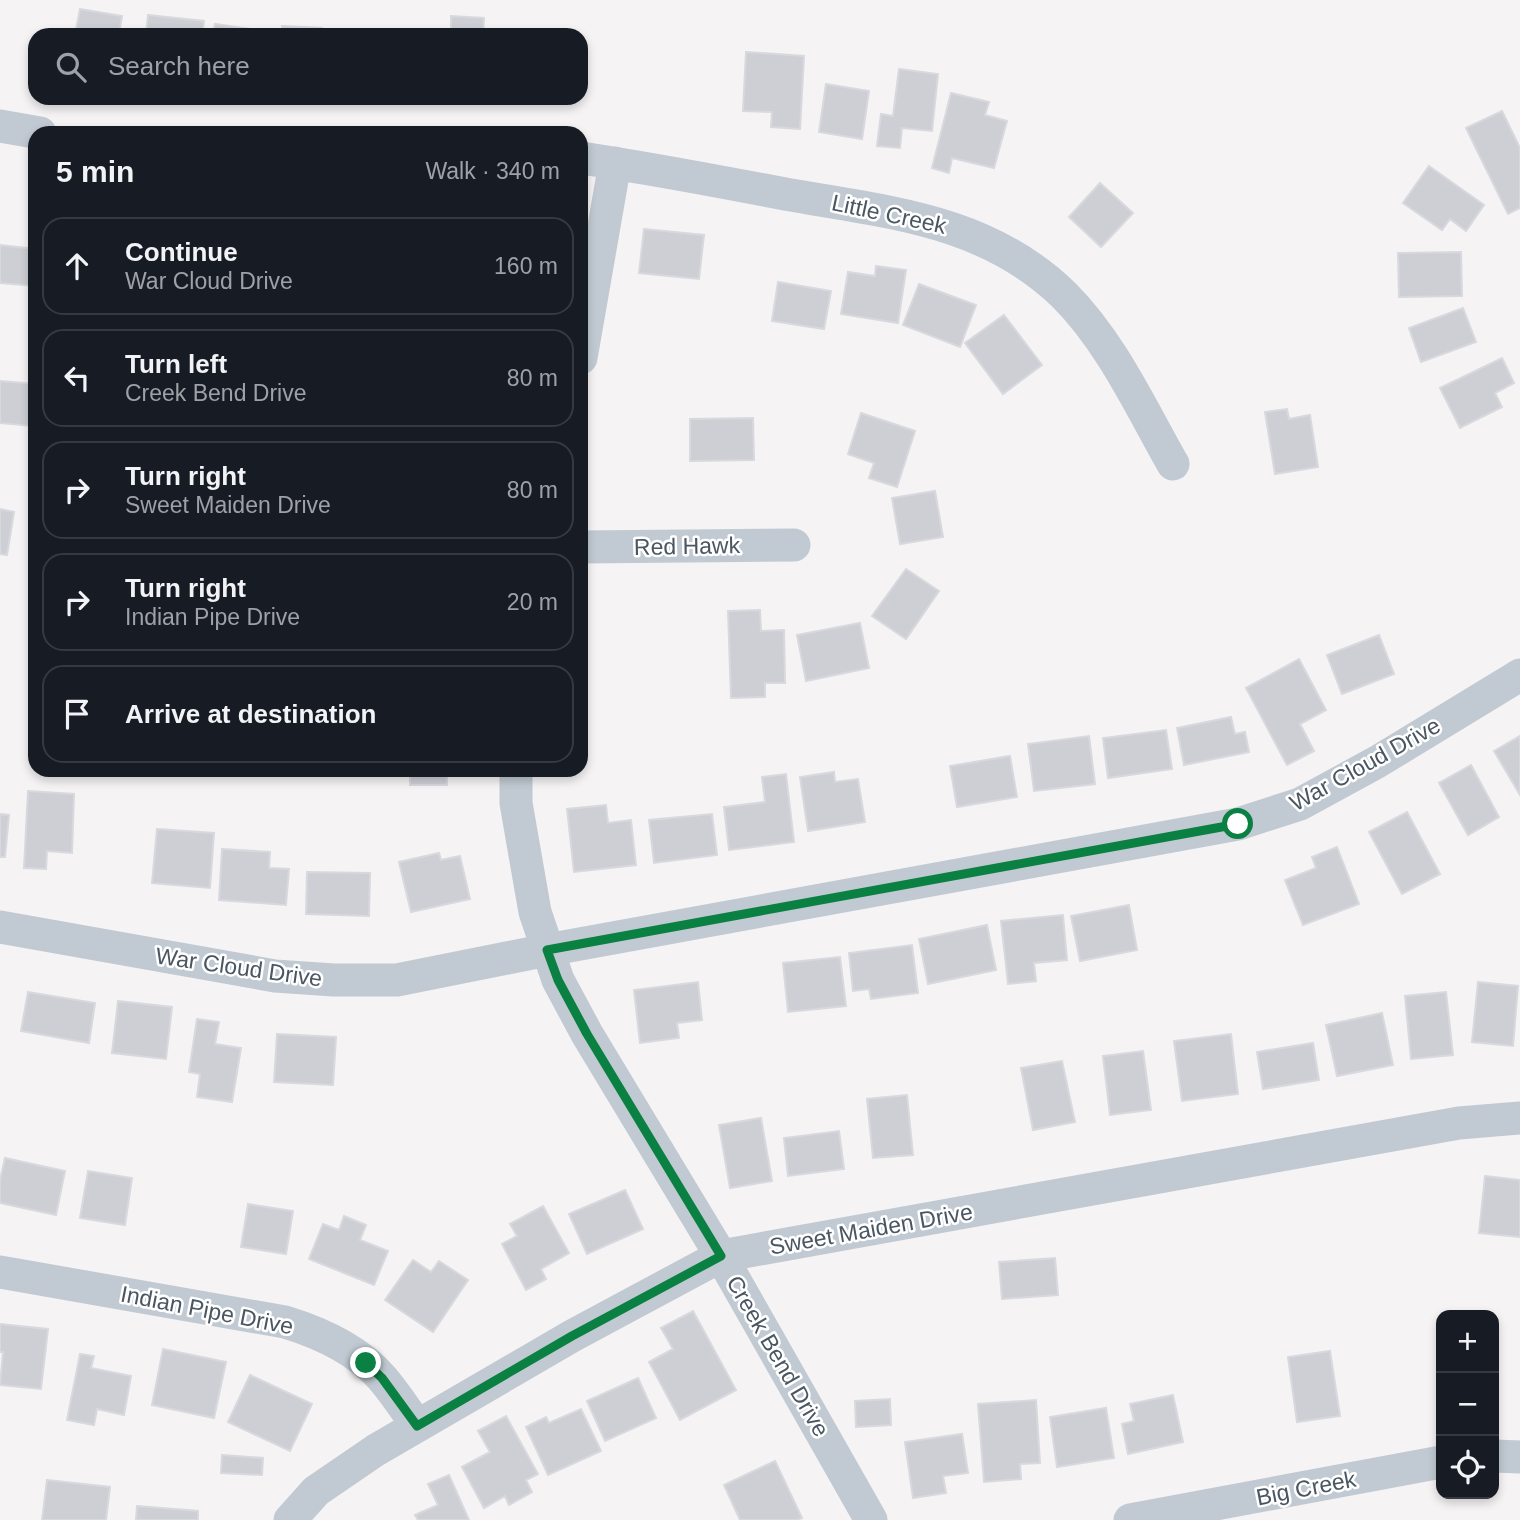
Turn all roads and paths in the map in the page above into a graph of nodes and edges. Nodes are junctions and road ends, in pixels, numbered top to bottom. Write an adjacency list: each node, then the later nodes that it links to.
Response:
1 (0, 126): 2 (street)
2 (28, 131)
3 (588, 159): 4 (street, Little Creek)
4 (615, 163): 5 (street); 6 (street, Little Creek)
5 (588, 318)
6 (1173, 464)
7 (794, 545): 8 (street, Red Hawk)
8 (588, 547)
9 (1520, 675): 12 (street, War Cloud Drive)
10 (516, 777): 12 (street, Creek Bend Drive)
11 (0, 927): 12 (street, War Cloud Drive)
12 (547, 950): 14 (street, Creek Bend Drive)
13 (1520, 1118): 14 (street, Sweet Maiden Drive)
14 (721, 1256): 16 (street, Sweet Maiden Drive); 22 (street, Creek Bend Drive)
15 (0, 1272): 16 (street, Indian Pipe Drive)
16 (417, 1426): 21 (street, Sweet Maiden Drive)
17 (1499, 1456): 18 (street)
18 (1520, 1457)
19 (1436, 1463): 20 (street, Big Creek)
20 (1226, 1512): 23 (street, Big Creek)
21 (290, 1520)
22 (871, 1520)
23 (1130, 1520)

